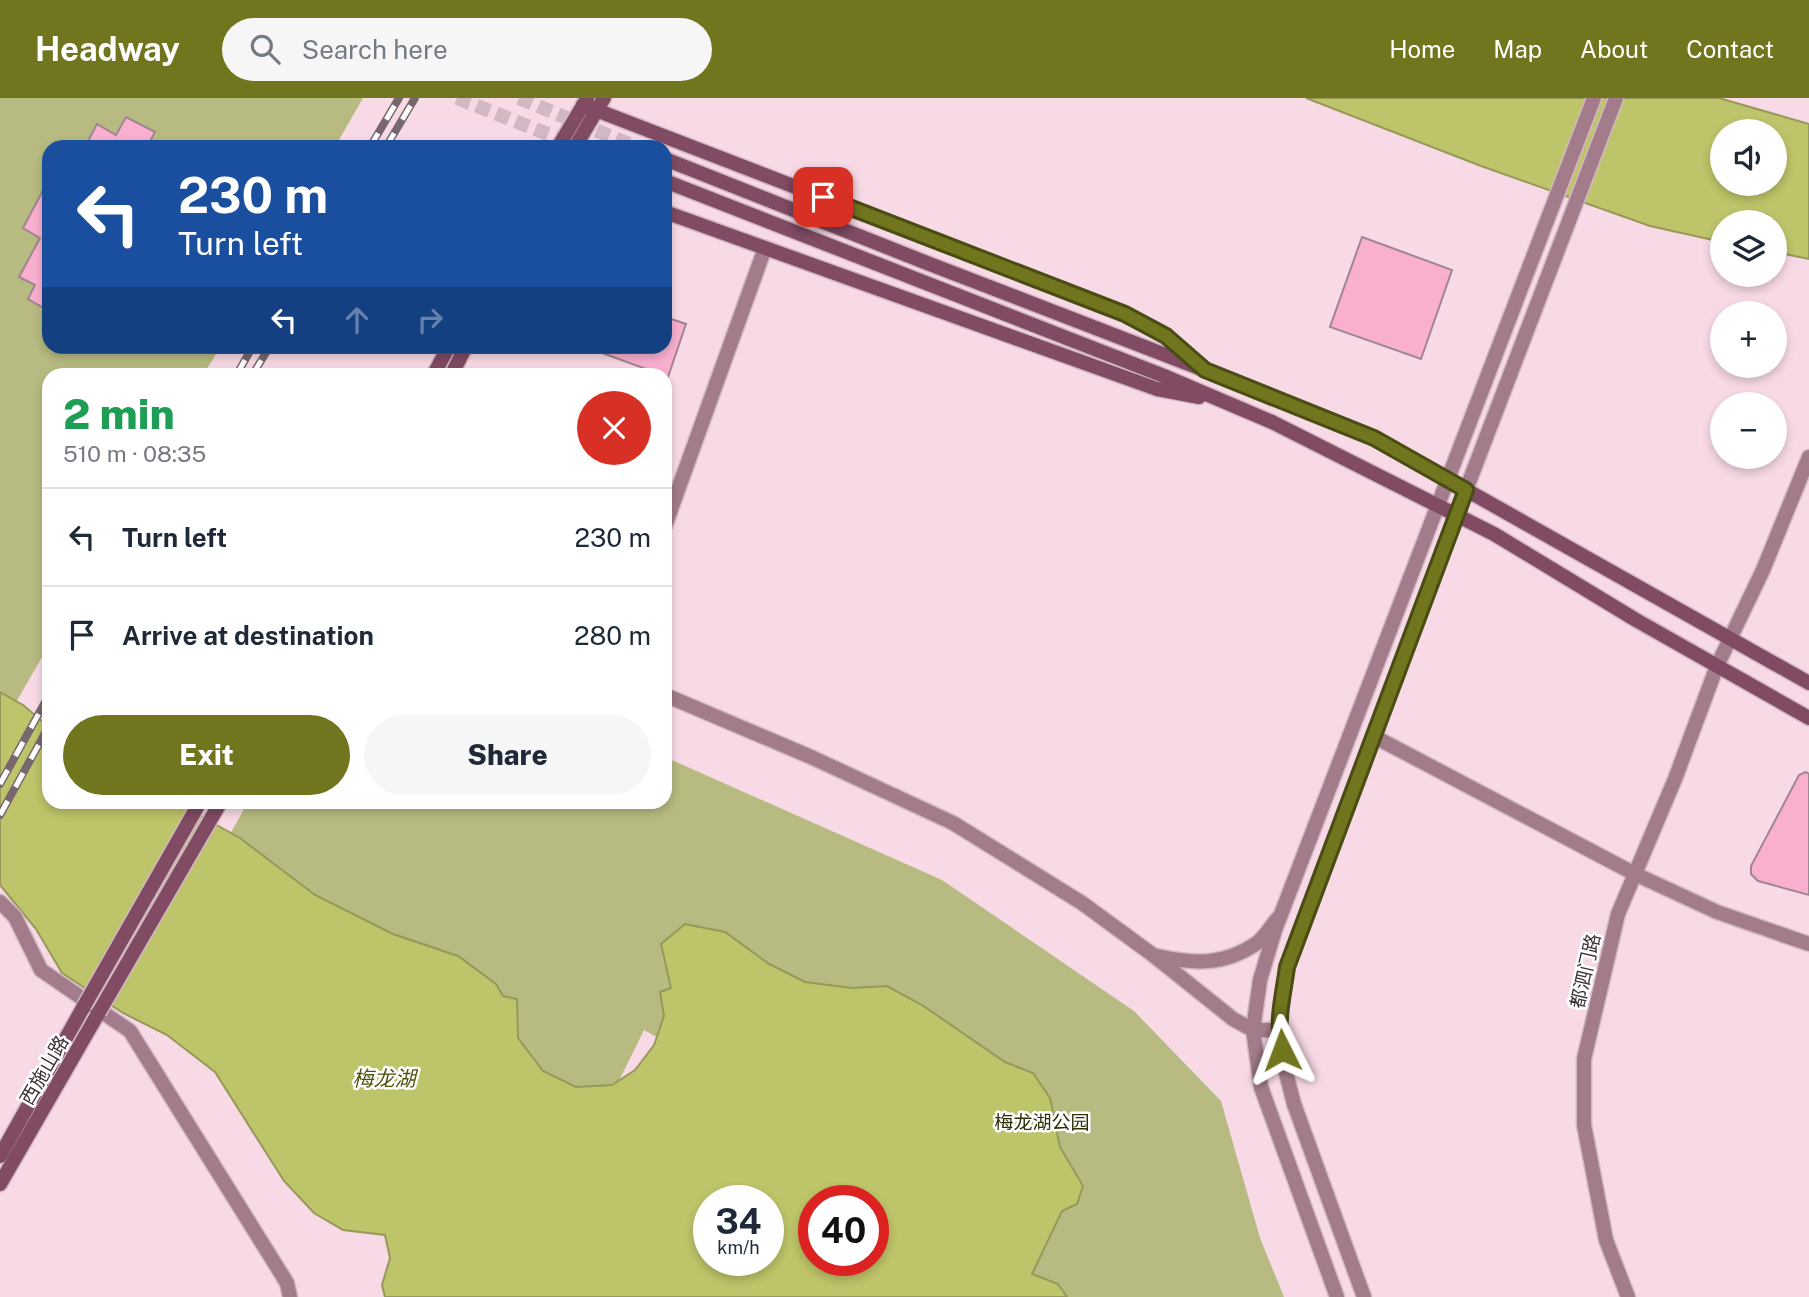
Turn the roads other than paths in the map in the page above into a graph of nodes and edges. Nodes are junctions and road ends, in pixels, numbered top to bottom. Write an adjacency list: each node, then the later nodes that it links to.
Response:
1 (1594, 98): 13 (street)
2 (1616, 98): 14 (street)
3 (593, 103): 4 (main road); 5 (main road); 10 (main road)
4 (564, 140)
5 (578, 140)
6 (672, 162): 10 (main road)
7 (672, 184): 11 (main road)
8 (672, 215): 9 (main road)
9 (765, 248): 11 (main road); 16 (street)
10 (1205, 370): 13 (main road)
11 (1227, 403): 15 (main road)
12 (1809, 457): 18 (street, 都泗门路)
13 (1447, 479): 14 (main road); 15 (street)
14 (1466, 490): 17 (street); 18 (main road)
15 (1437, 505): 17 (main road); 28 (street)
16 (672, 507)
17 (1457, 515): 19 (main road); 23 (street)
18 (1730, 639): 19 (street, 都泗门路); 20 (main road)
19 (1717, 666): 22 (main road); 26 (street, 都泗门路)
20 (1809, 683)
21 (672, 698): 30 (street)
22 (1809, 718)
23 (1375, 737): 26 (street); 32 (street)
24 (196, 809): 33 (main road, 西施山路, bridge)
25 (216, 809): 34 (main road, 西施山路, bridge)
26 (1635, 874): 29 (street); 38 (street, 都泗门路)
27 (0, 902): 35 (street)
28 (1281, 914): 30 (street); 31 (street)
29 (1809, 944)
30 (1153, 955): 31 (street)
31 (1253, 1030): 32 (street); 36 (street)
32 (1278, 1030): 37 (street)
33 (0, 1156)
34 (0, 1184)
35 (290, 1297)
36 (1337, 1297)
37 (1364, 1297)
38 (1628, 1297)

